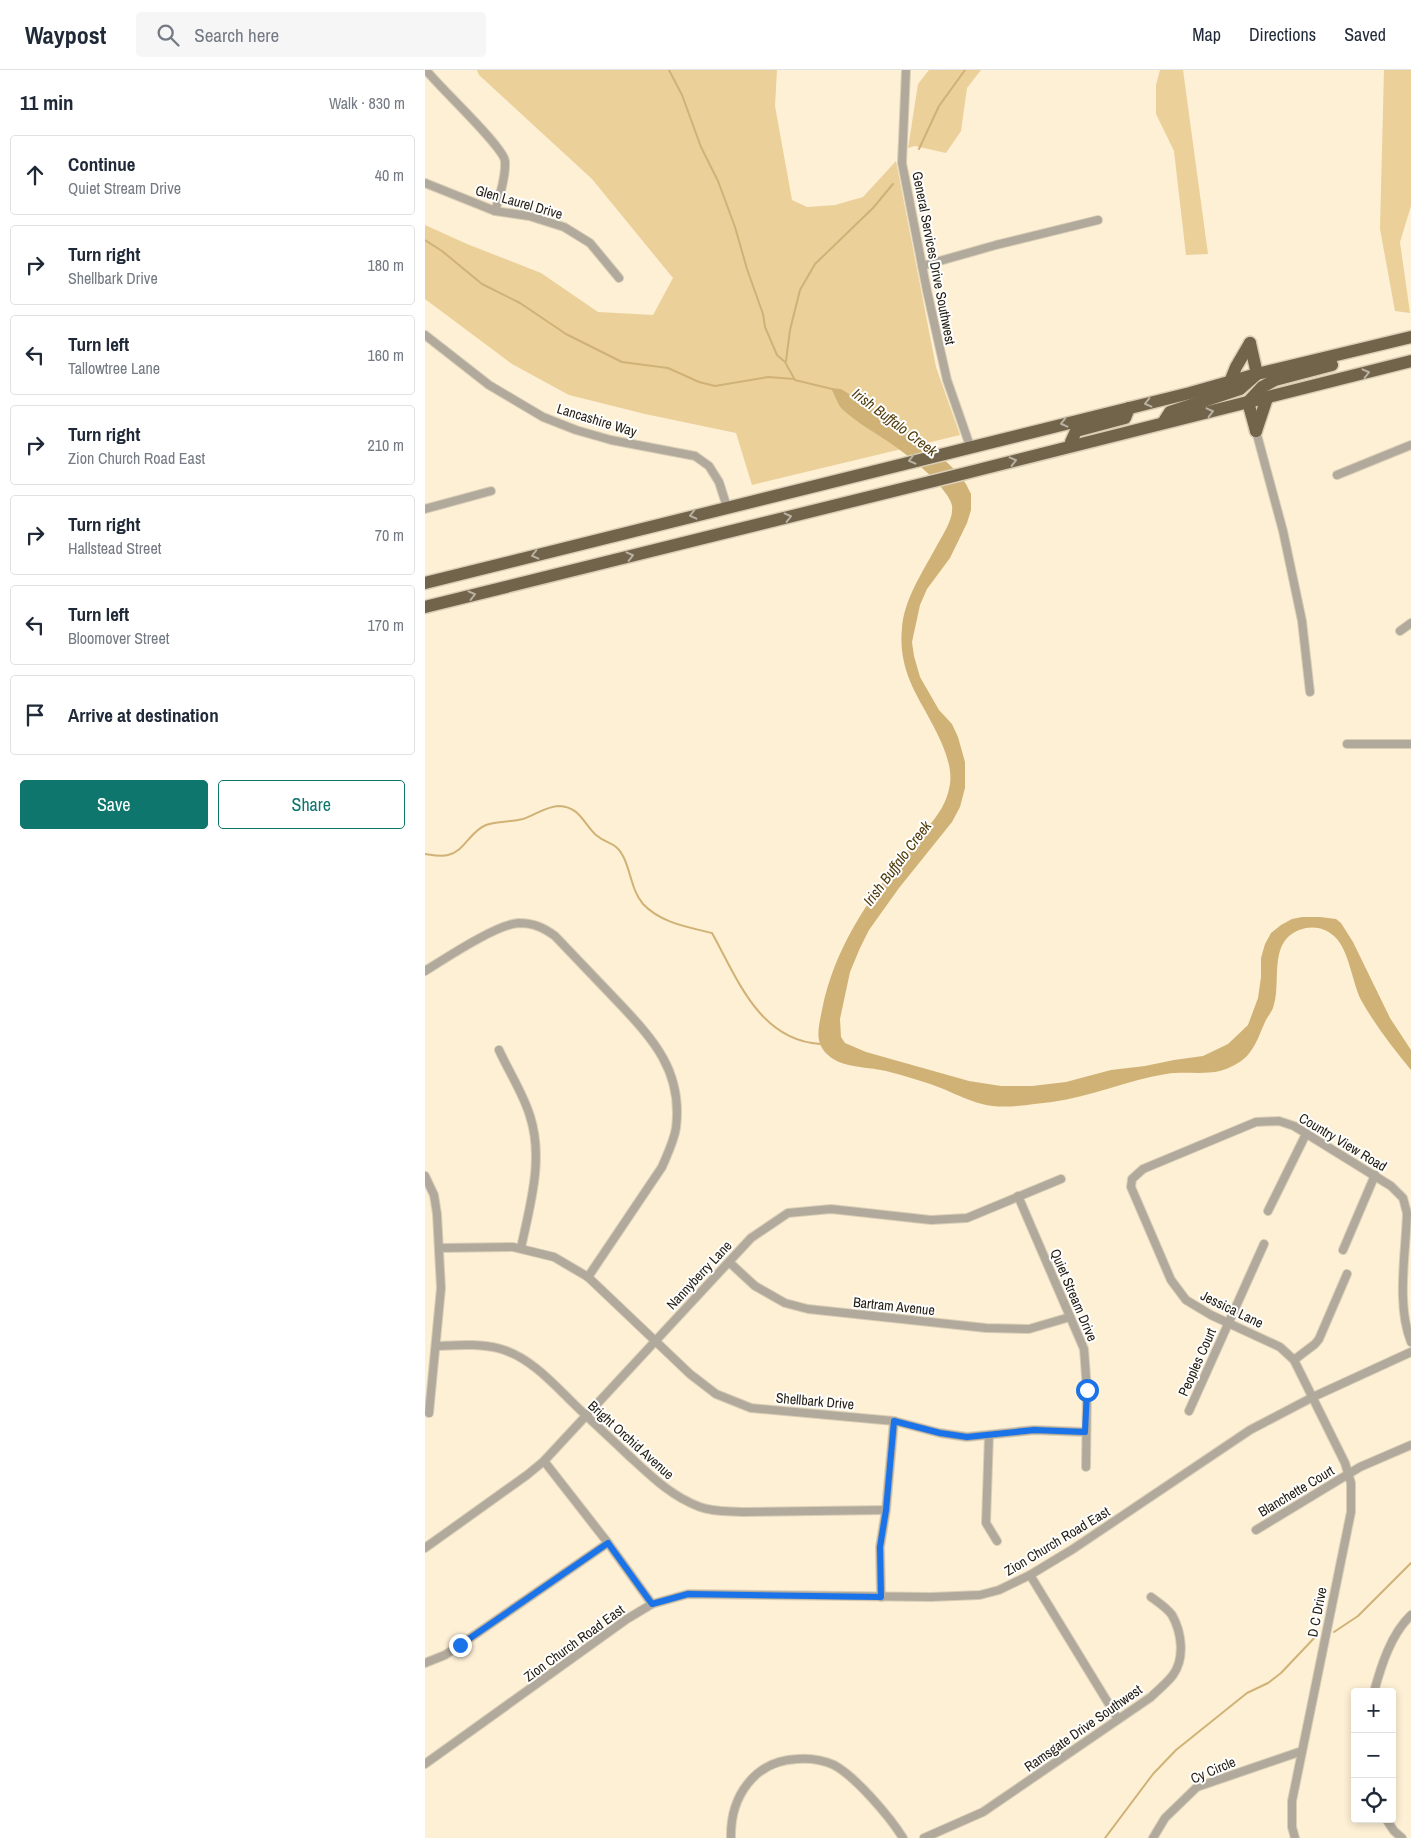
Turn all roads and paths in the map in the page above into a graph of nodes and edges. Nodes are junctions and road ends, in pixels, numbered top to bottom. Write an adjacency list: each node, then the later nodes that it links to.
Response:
1 (426, 70): 4 (street)
2 (906, 70): 6 (street, General Services Drive Southwest)
3 (425, 184): 4 (street, Glen Laurel Drive)
4 (495, 211): 7 (street, Glen Laurel Drive)
5 (1098, 220): 6 (street)
6 (922, 266): 20 (street, General Services Drive Southwest)
7 (619, 278)
8 (425, 335): 24 (street, Lancashire Way)
9 (1411, 337): 10 (highway)
10 (1335, 356): 12 (highway); 15 (highway)
11 (1410, 358): 14 (highway, one-way to 11)
12 (1257, 374): 13 (highway); 13 (highway); 17 (highway)
13 (1230, 382): 16 (highway, one-way to 16)
14 (1267, 398): 15 (highway); 18 (highway)
15 (1248, 402): 17 (highway, one-way to 15); 18 (highway)
16 (1129, 408): 20 (highway, one-way to 20); 21 (highway)
17 (1163, 424): 21 (highway)
18 (1256, 431): 30 (street)
19 (1411, 445): 22 (street)
20 (970, 446): 24 (highway, one-way to 24)
21 (1073, 446): 27 (highway, one-way to 21)
22 (1337, 475)
23 (491, 492): 25 (street)
24 (727, 506): 26 (highway, one-way to 26)
25 (425, 508)
26 (425, 583)
27 (425, 607)
28 (1411, 623): 29 (street)
29 (1400, 631)
30 (1310, 692)
31 (1347, 744): 32 (street)
32 (1411, 744)
33 (425, 970): 48 (street)
34 (499, 1050): 44 (street)
35 (1306, 1134): 37 (street, Country View Road); 39 (street, Country View Road); 41 (street)
36 (425, 1176): 43 (street)
37 (1375, 1176): 45 (street); 52 (street, Country View Road)
38 (1061, 1179): 40 (street, Nannyberry Lane)
39 (1132, 1179): 50 (street, Jessica Lane)
40 (1018, 1196): 46 (street, Nannyberry Lane); 49 (street, Quiet Stream Drive)
41 (1268, 1211)
42 (1264, 1244): 50 (street, Peoples Court)
43 (439, 1248): 44 (street, Shellbark Drive); 53 (street)
44 (521, 1248): 48 (street, Shellbark Drive)
45 (1343, 1250)
46 (729, 1262): 49 (street, Bartram Avenue); 51 (street, Nannyberry Lane)
47 (1347, 1274): 55 (street)
48 (589, 1277): 51 (street, Shellbark Drive)
49 (1070, 1317): 61 (street, Quiet Stream Drive)
50 (1228, 1322): 55 (street, Jessica Lane); 57 (street, Peoples Court)
51 (655, 1341): 59 (street, Nannyberry Lane); 60 (street, Shellbark Drive)
52 (1411, 1342)
53 (436, 1346): 58 (street); 59 (street, Bright Orchid Avenue)
54 (1411, 1352): 56 (street, Zion Church Road East)
55 (1294, 1360): 56 (street, Jessica Lane)
56 (1313, 1397): 66 (street, D C Drive); 72 (street, Zion Church Road East)
57 (1189, 1411)
58 (429, 1413)
59 (585, 1416): 64 (street, Nannyberry Lane); 67 (street, Bright Orchid Avenue)
60 (894, 1421): 62 (street, Shellbark Drive); 67 (street)
61 (1085, 1432): 62 (street, Shellbark Drive); 65 (street, Quiet Stream Drive)
62 (989, 1435): 69 (street)
63 (1411, 1445): 66 (street, Blanchette Court)
64 (544, 1461): 70 (street); 71 (street, Nannyberry Lane)
65 (1085, 1467)
66 (1349, 1473): 68 (street, Blanchette Court); 80 (street, D C Drive)
67 (886, 1510): 73 (street)
68 (1256, 1530)
69 (997, 1541)
70 (608, 1543): 75 (street); 77 (street)
71 (425, 1548)
72 (1030, 1575): 73 (street, Zion Church Road East); 79 (street)
73 (881, 1597): 75 (street, Zion Church Road East)
74 (1151, 1597): 79 (street, Ramsgate Drive Southwest)
75 (652, 1604): 81 (street, Zion Church Road East)
76 (1411, 1615): 78 (street)
77 (425, 1663)
78 (1375, 1688)
79 (1118, 1719): 85 (street, Ramsgate Drive Southwest)
80 (1302, 1750): 86 (street, Cy Circle); 87 (street, D C Drive)
81 (425, 1764)
82 (1389, 1823): 88 (street)
83 (731, 1838): 84 (street)
84 (903, 1838)
85 (924, 1838)
86 (1153, 1838)
87 (1295, 1838)
88 (1402, 1838)

